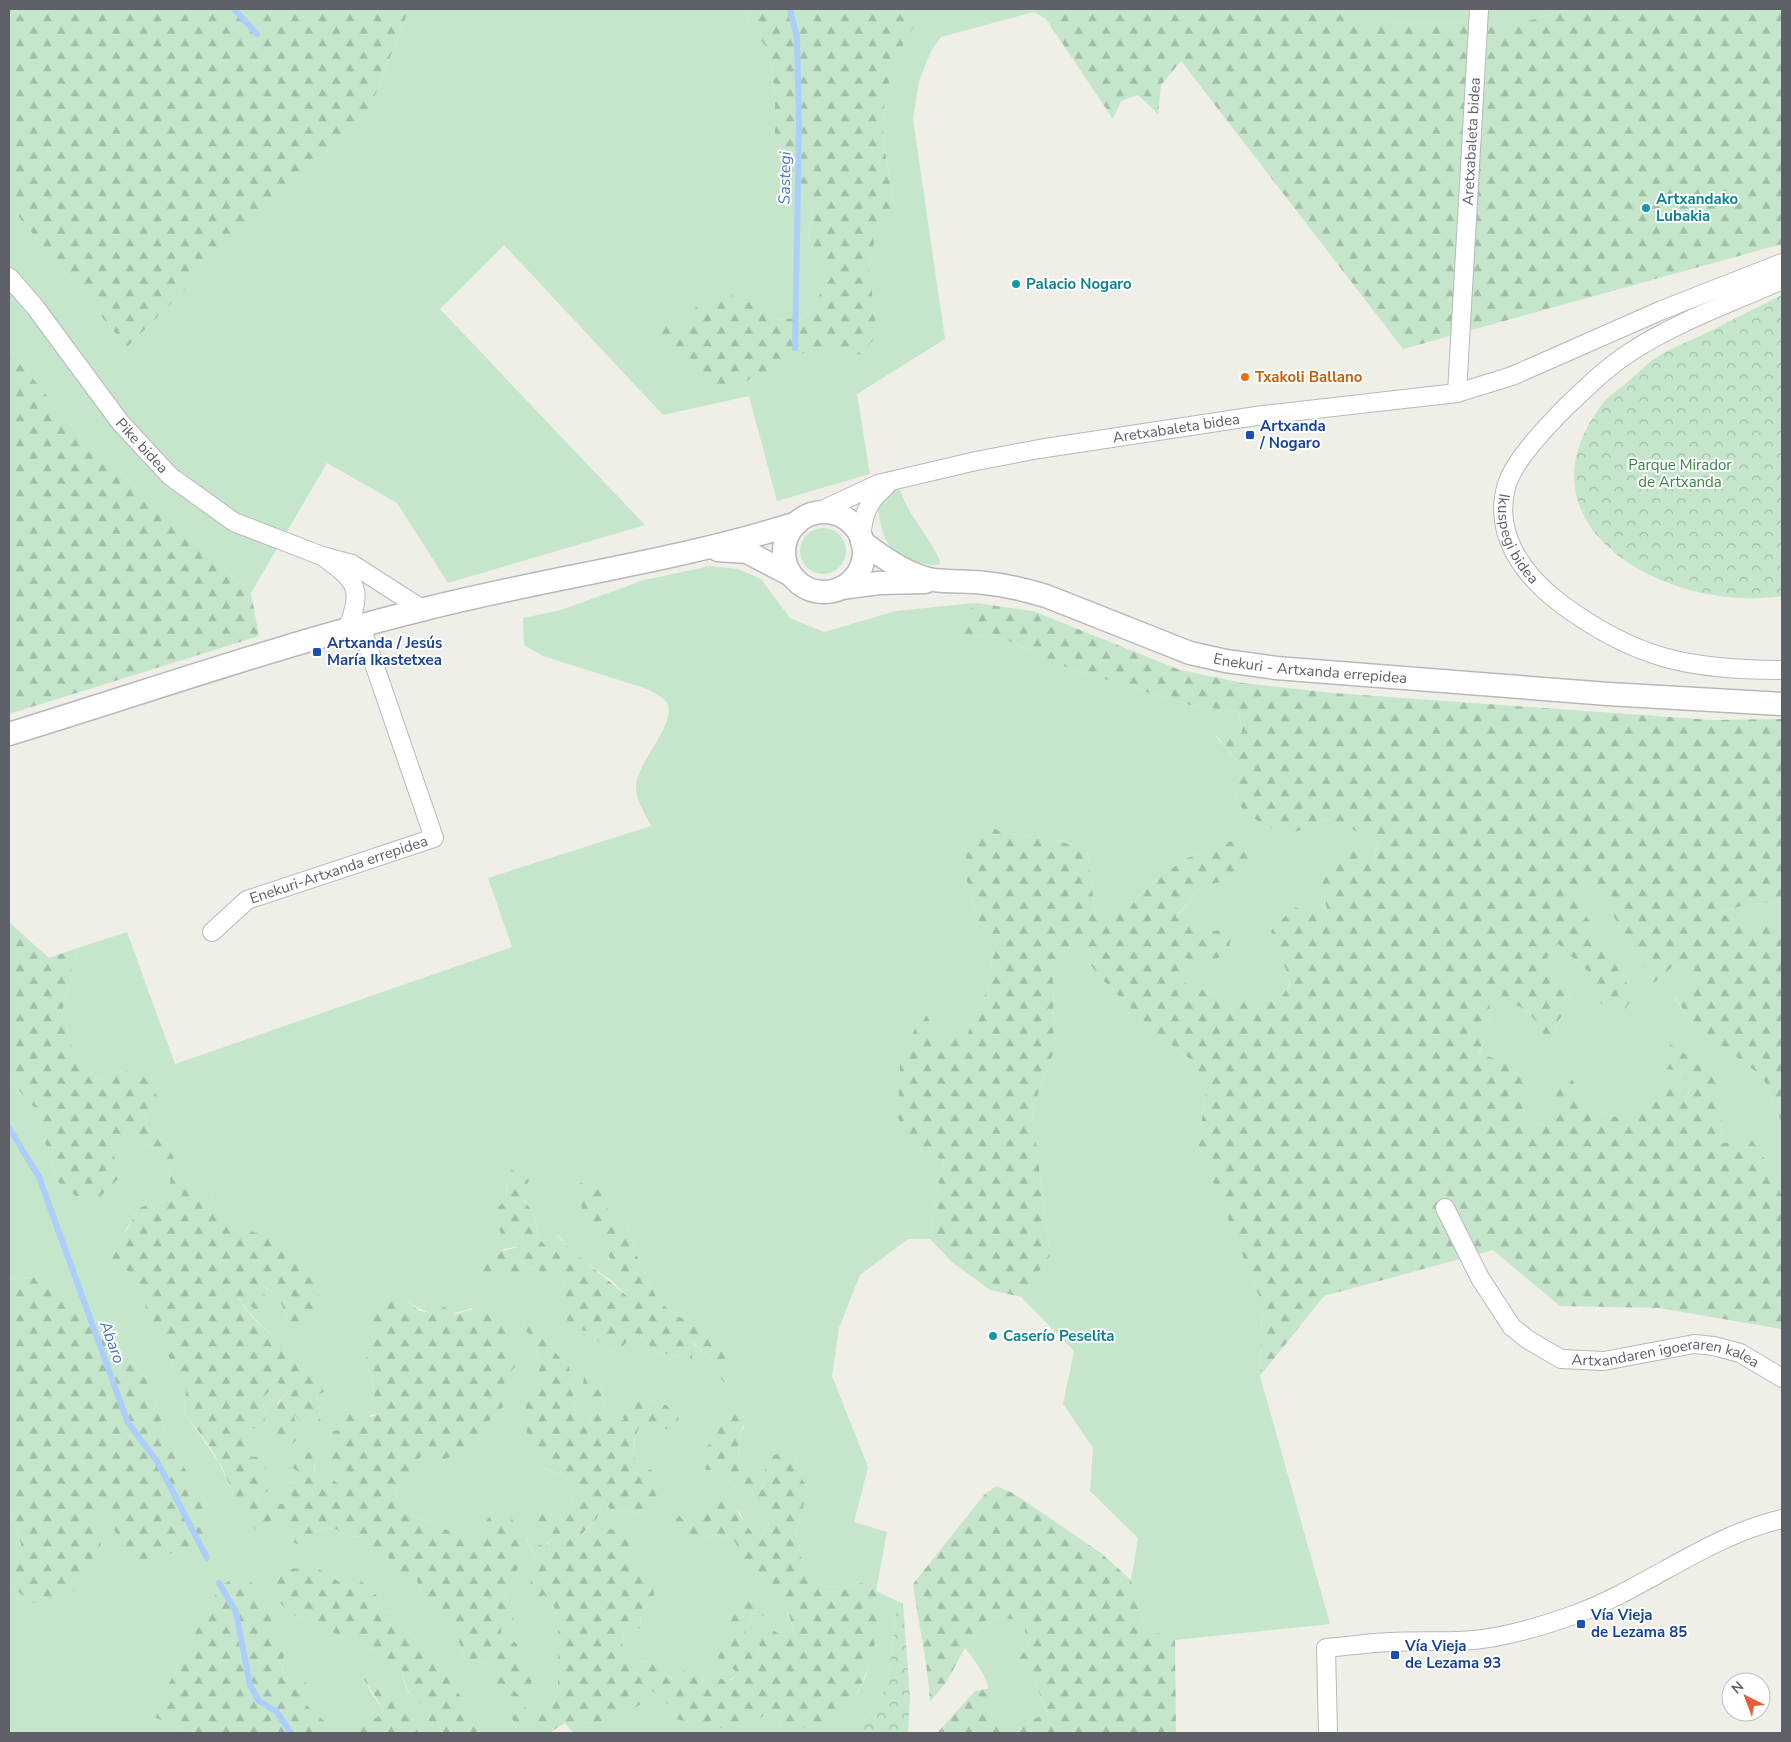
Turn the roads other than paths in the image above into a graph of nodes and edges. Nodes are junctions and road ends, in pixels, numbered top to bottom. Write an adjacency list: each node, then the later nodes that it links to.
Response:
1 (1479, 9): 5 (street, Aretxabaleta bidea)
2 (1782, 263): 5 (street, Aretxabaleta bidea)
3 (9, 277): 10 (street, Pike bidea)
4 (1782, 280): 16 (street, Ikuspegi bidea)
5 (1457, 393): 6 (street, Aretxabaleta bidea)
6 (900, 479): 7 (street, Aretxabaleta bidea); 8 (street, Aretxabaleta bidea)
7 (806, 518): 8 (street); 9 (street); 11 (street)
8 (862, 541): 12 (street, Enekuri - Artxanda errepidea); 13 (street)
9 (692, 550): 11 (street); 14 (street)
10 (322, 556): 14 (street, Pike bidea); 15 (street, Pike bidea)
11 (791, 575): 13 (street)
12 (934, 580): 13 (street); 17 (street, Enekuri - Artxanda errepidea)
13 (841, 588)
14 (422, 609): 15 (street)
15 (354, 628): 18 (street); 19 (street, Enekuri-Artxanda errepidea)
16 (1782, 670)
17 (1782, 704)
18 (9, 734)
19 (212, 932)
20 (1444, 1208): 21 (street, Artxandaren igoeraren kalea)
21 (1782, 1378)
22 (1782, 1519): 23 (street)
23 (1328, 1733)

